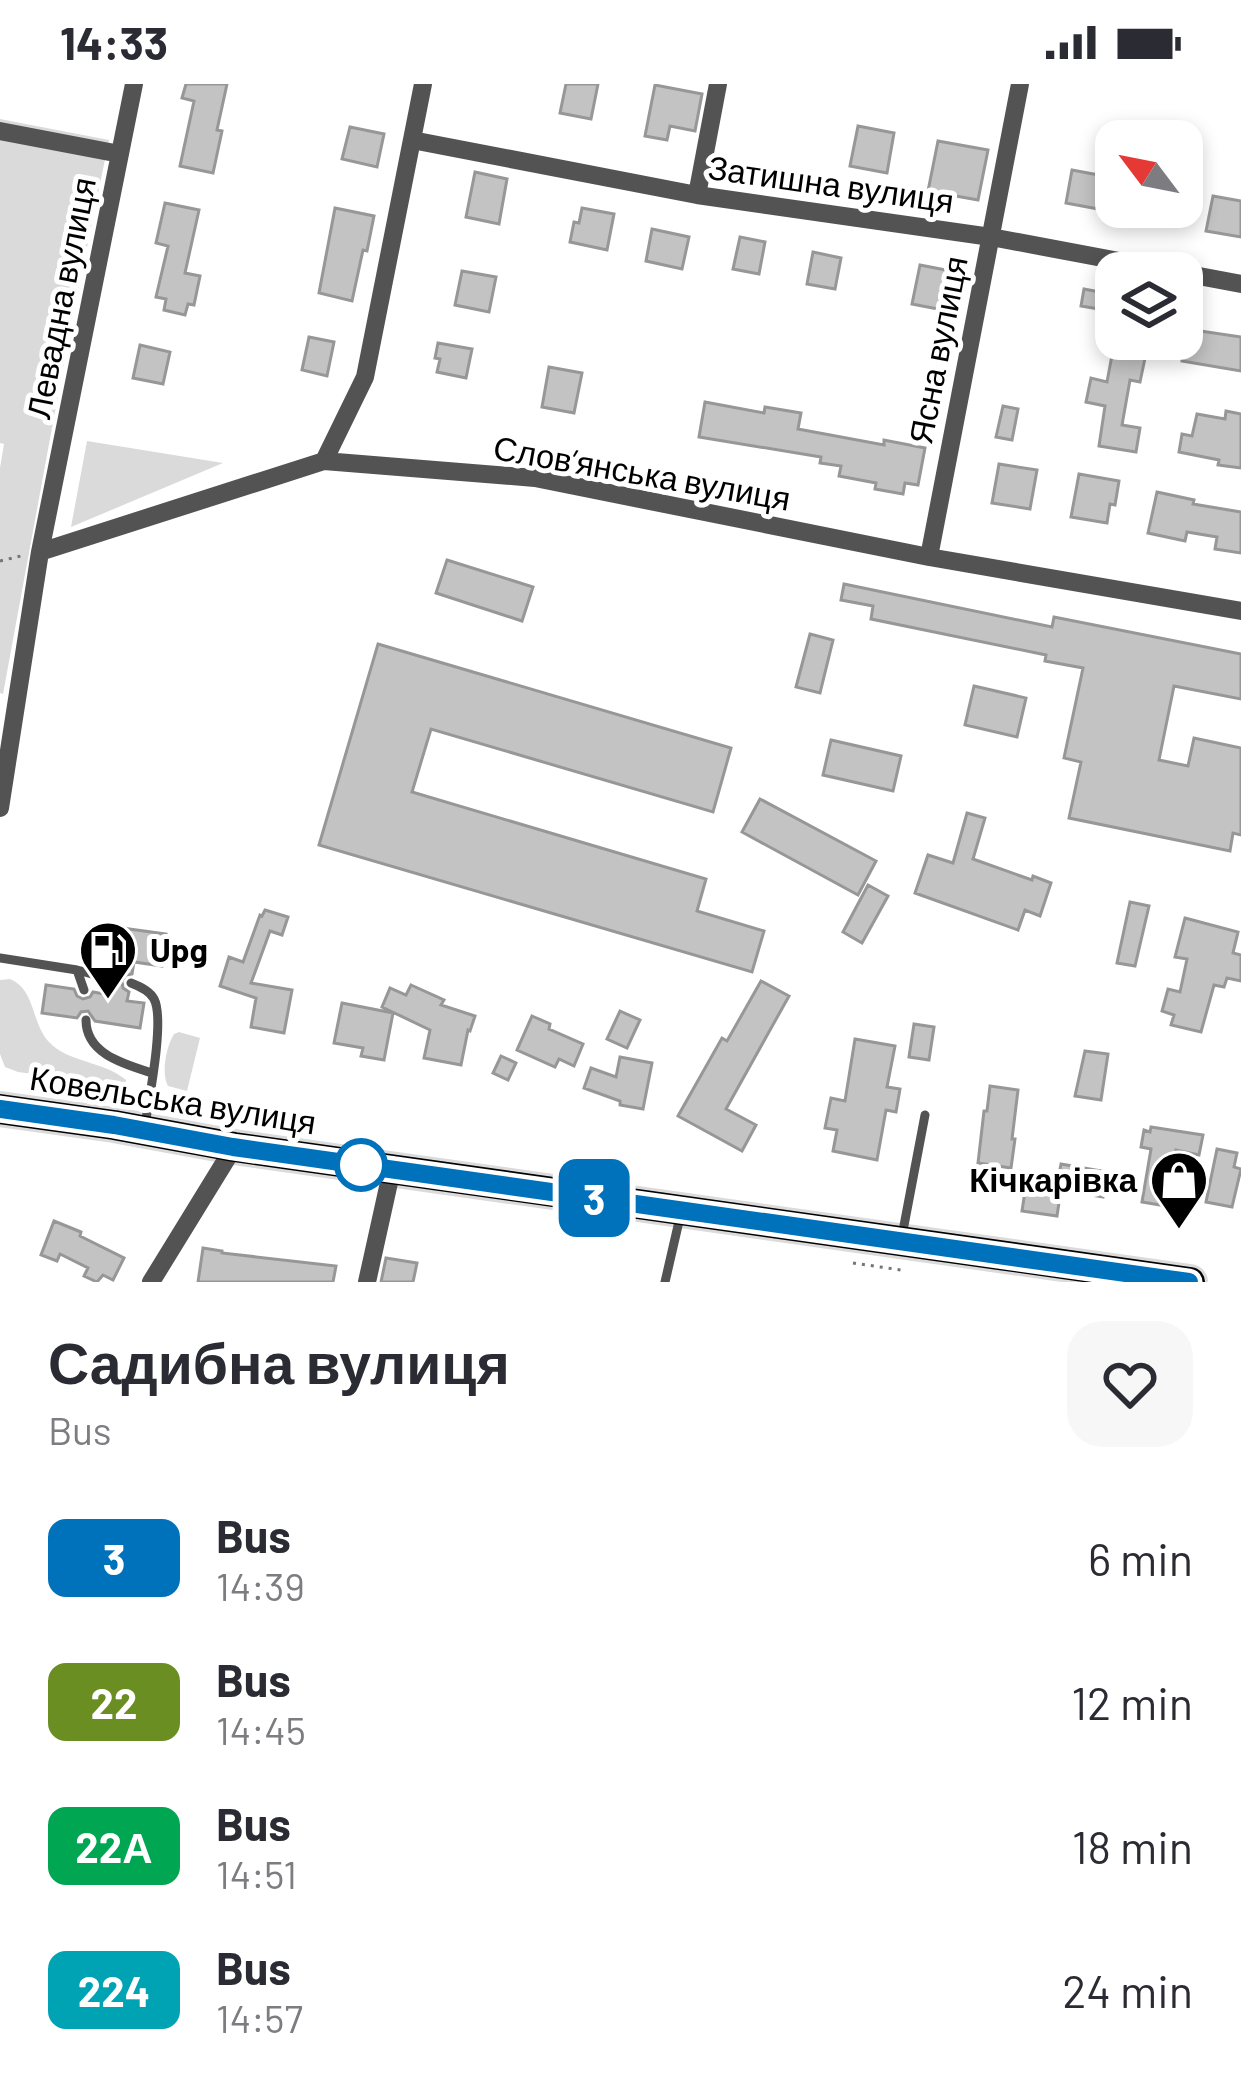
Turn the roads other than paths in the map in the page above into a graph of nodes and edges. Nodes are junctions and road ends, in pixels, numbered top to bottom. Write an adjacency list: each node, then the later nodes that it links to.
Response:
1 (134, 84): 7 (street, Левадна вулиця)
2 (423, 84): 6 (street)
3 (718, 84): 8 (street)
4 (1020, 84): 9 (street, Ясна вулиця)
5 (0, 131): 7 (street)
6 (412, 140): 8 (street, Затишна вулиця); 11 (street)
7 (120, 154): 12 (street, Левадна вулиця)
8 (697, 195): 9 (street, Затишна вулиця)
9 (991, 237): 10 (street, Затишна вулиця); 13 (street, Ясна вулиця)
10 (1241, 284)
11 (324, 461): 12 (street, Словʼянська вулиця); 13 (street, Словʼянська вулиця)
12 (40, 552): 15 (street, Левадна вулиця)
13 (929, 557): 14 (street, Словʼянська вулиця)
14 (1241, 611)
15 (0, 808)
16 (0, 958): 17 (lane)
17 (77, 970): 18 (lane); 20 (lane)
18 (106, 978)
19 (130, 983): 22 (lane)
20 (84, 991)
21 (86, 1020): 22 (lane)
22 (152, 1072): 25 (lane)
23 (0, 1109): 25 (main road, Ковельська вулиця)
24 (925, 1115): 29 (lane)
25 (145, 1130): 26 (main road, Ковельська вулиця)
26 (233, 1147): 27 (main road, Ковельська вулиця); 30 (street)
27 (392, 1169): 28 (main road, Ковельська вулиця); 31 (street)
28 (681, 1210): 29 (main road, Ковельська вулиця); 32 (lane)
29 (901, 1256): 33 (main road, Ковельська вулиця)
30 (151, 1282)
31 (368, 1282)
32 (665, 1282)
33 (1190, 1282)

